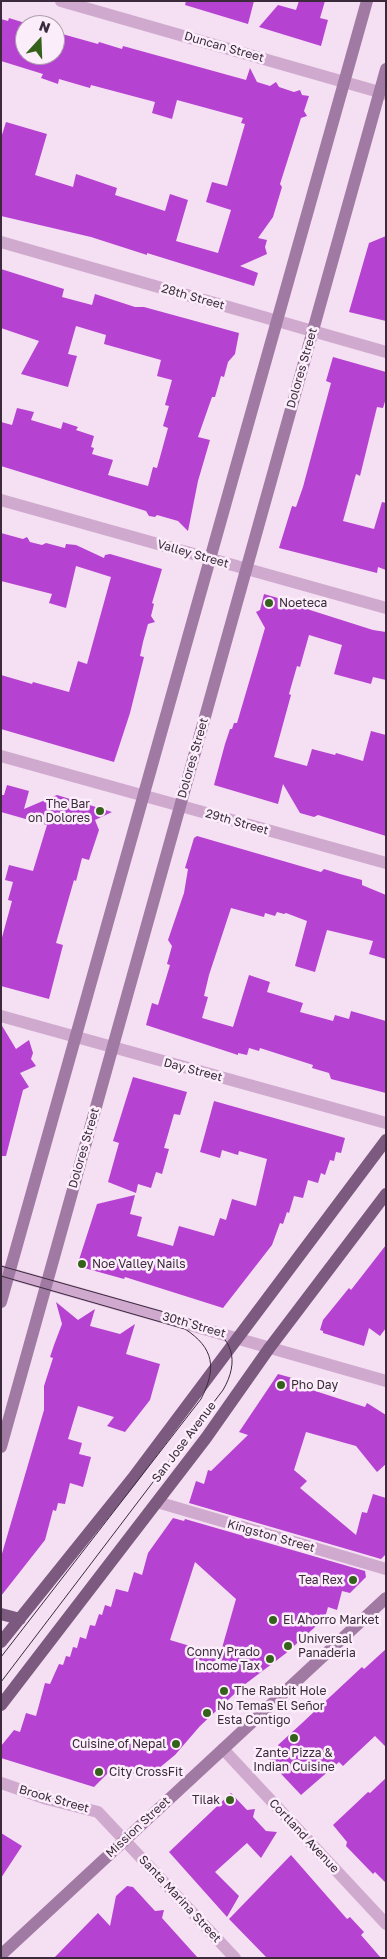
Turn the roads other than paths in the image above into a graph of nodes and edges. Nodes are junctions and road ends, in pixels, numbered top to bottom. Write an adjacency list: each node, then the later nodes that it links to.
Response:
1 (61, 1): 4 (street, Duncan Street)
2 (367, 1): 4 (main road)
3 (386, 69): 5 (main road, Dolores Street)
4 (345, 80): 5 (street, Duncan Street); 7 (main road)
5 (383, 93): 8 (main road, Dolores Street)
6 (1, 242): 7 (street, 28th Street)
7 (277, 321): 8 (street, 28th Street); 11 (main road)
8 (312, 331): 9 (street, 28th Street); 12 (main road, Dolores Street)
9 (386, 352)
10 (1, 500): 11 (street, Valley Street)
11 (210, 559): 12 (street, Valley Street); 15 (main road)
12 (246, 569): 13 (street, Valley Street); 16 (main road, Dolores Street)
13 (386, 608)
14 (1, 756): 15 (street, 29th Street)
15 (144, 796): 16 (street, 29th Street); 19 (main road)
16 (180, 806): 17 (street, 29th Street); 20 (main road, Dolores Street)
17 (386, 863)
18 (1, 1016): 19 (street, Day Street)
19 (76, 1037): 20 (street, Day Street); 24 (main road)
20 (112, 1048): 21 (street, Day Street); 25 (main road, Dolores Street)
21 (386, 1123)
22 (386, 1140): 27 (main road, San Jose Avenue)
23 (386, 1194): 28 (main road, San Jose Avenue)
24 (5, 1272): 25 (street, 30th Street); 26 (main road)
25 (46, 1284): 27 (street, 30th Street); 30 (main road, Dolores Street)
26 (1, 1302)
27 (238, 1338): 28 (street, 30th Street); 35 (main road, San Jose Avenue)
28 (270, 1347): 29 (street, 30th Street); 31 (main road, San Jose Avenue)
29 (386, 1381)
30 (1, 1447)
31 (156, 1502): 32 (street, Kingston Street); 37 (main road, San Jose Avenue)
32 (386, 1569)
33 (386, 1598): 38 (main road, Mission Street)
34 (1, 1614): 35 (main road)
35 (20, 1619): 36 (main road, San Jose Avenue)
36 (1, 1642)
37 (1, 1705)
38 (223, 1749): 40 (main road, Mission Street); 41 (street, Cortland Avenue)
39 (1, 1783): 40 (street, Brook Street)
40 (125, 1839): 42 (main road, Mission Street); 43 (street, Santa Marina Street)
41 (386, 1924)
42 (1, 1955)
43 (235, 1958)

